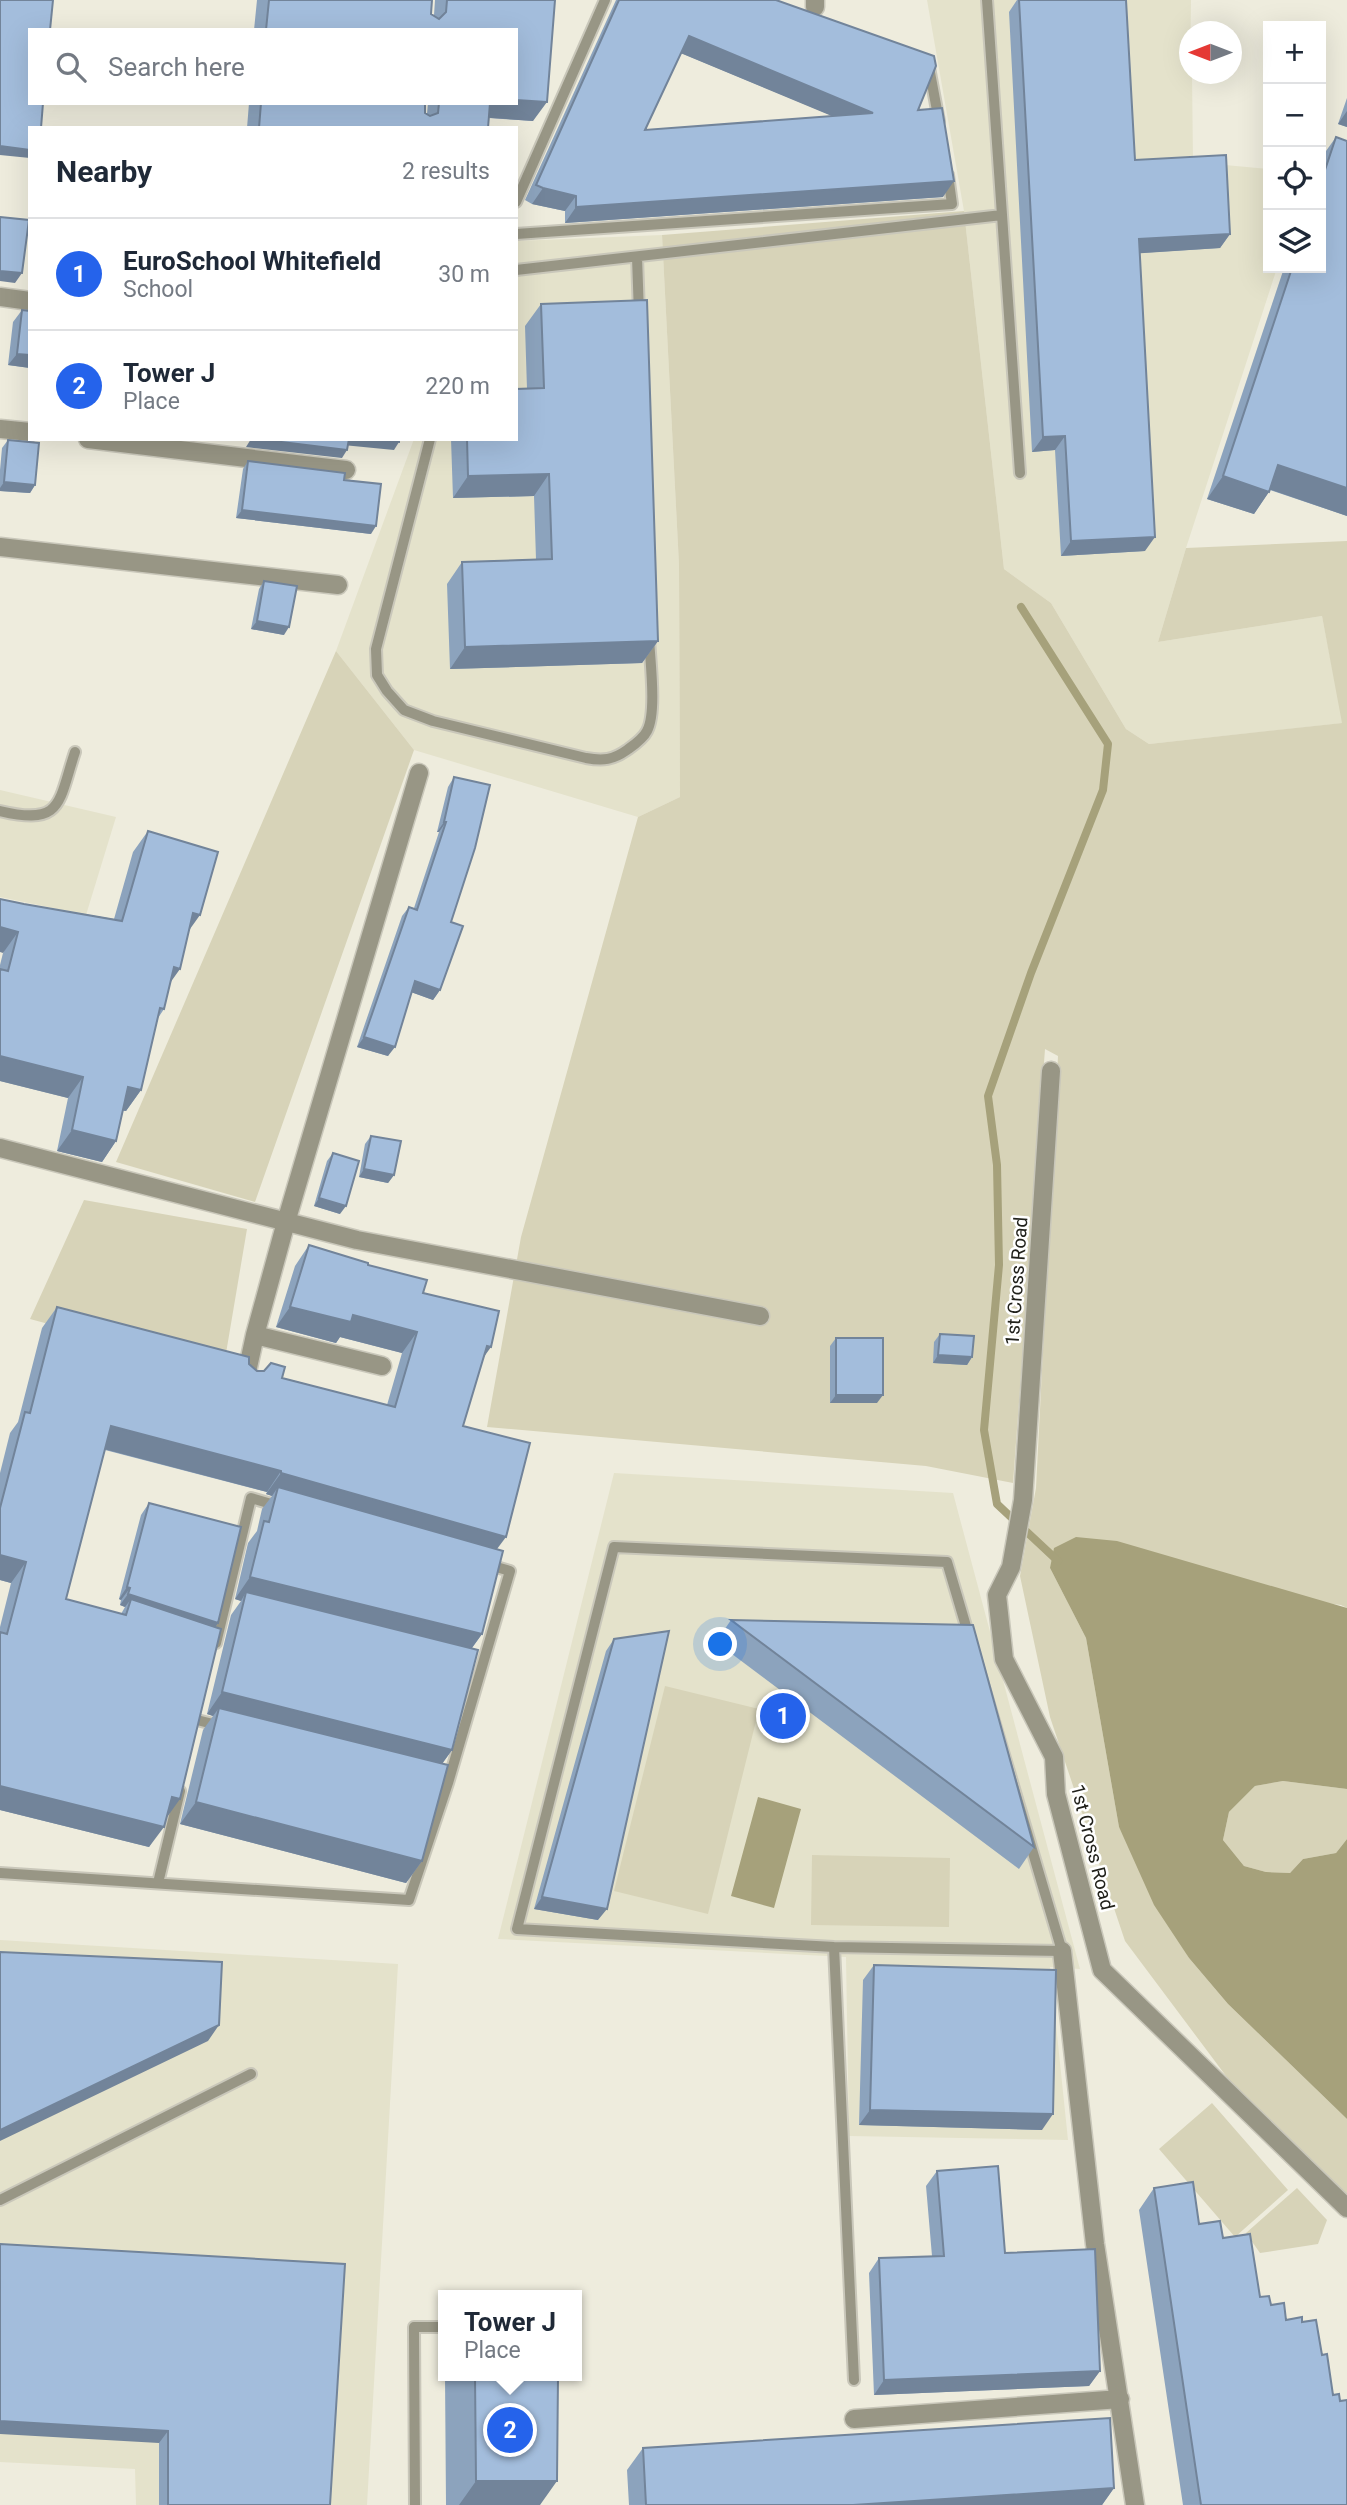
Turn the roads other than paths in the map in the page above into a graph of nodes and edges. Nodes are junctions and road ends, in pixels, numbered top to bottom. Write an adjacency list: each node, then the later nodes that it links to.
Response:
1 (606, 0): 6 (lane)
2 (988, 0): 7 (lane)
3 (917, 58): 4 (lane)
4 (940, 127)
5 (946, 166): 8 (lane)
6 (518, 198)
7 (1002, 215): 9 (lane); 19 (lane)
8 (518, 234)
9 (637, 257): 10 (lane); 13 (lane)
10 (518, 270)
11 (0, 298): 12 (street)
12 (28, 301)
13 (639, 326)
14 (0, 429): 15 (street)
15 (28, 432)
16 (105, 441): 18 (street)
17 (429, 441): 22 (lane)
18 (346, 470)
19 (1020, 473)
20 (0, 547): 21 (street)
21 (338, 585)
22 (649, 632)
23 (75, 752): 25 (lane)
24 (419, 773): 28 (street)
25 (0, 811)
26 (1051, 1071): 55 (street, 1st Cross Road)
27 (0, 1149): 28 (street)
28 (286, 1222): 29 (street); 30 (street)
29 (760, 1316)
30 (255, 1335): 31 (street); 32 (street)
31 (382, 1366)
32 (245, 1381)
33 (290, 1509): 35 (lane)
34 (472, 1560): 41 (lane)
35 (225, 1605): 36 (lane); 38 (lane)
36 (239, 1608)
37 (204, 1641): 38 (lane)
38 (216, 1645): 39 (lane)
39 (213, 1657)
40 (467, 1665): 41 (lane)
41 (480, 1668): 48 (lane)
42 (201, 1707): 43 (lane)
43 (197, 1720): 44 (lane); 45 (lane)
44 (237, 1730)
45 (194, 1732)
46 (435, 1779): 48 (lane)
47 (182, 1783): 50 (lane)
48 (448, 1783): 50 (lane)
49 (0, 1873): 50 (lane)
50 (158, 1883)
51 (834, 1947): 52 (lane); 52 (lane); 57 (lane)
52 (1062, 1951): 58 (street)
53 (251, 2074): 54 (lane)
54 (0, 2200)
55 (1347, 2208)
56 (438, 2327): 60 (lane)
57 (855, 2380)
58 (1120, 2399): 59 (street); 61 (street)
59 (855, 2419)
60 (415, 2505)
61 (1135, 2505)

